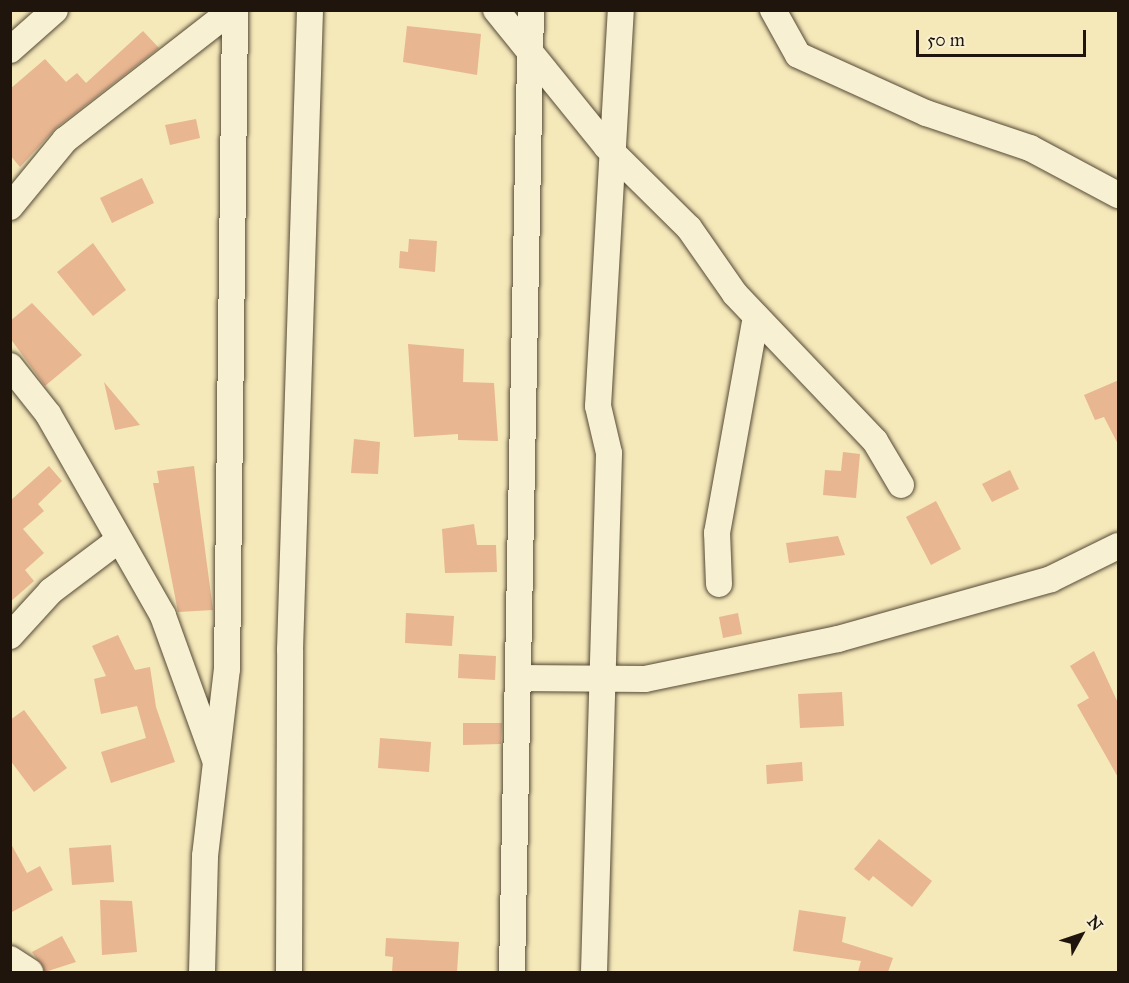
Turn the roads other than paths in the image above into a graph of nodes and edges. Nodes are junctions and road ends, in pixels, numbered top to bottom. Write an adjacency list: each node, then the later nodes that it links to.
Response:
1 (56, 10): 8 (street)
2 (233, 10): 12 (street); 22 (street)
3 (310, 10): 26 (street)
4 (496, 10): 9 (street)
5 (531, 10): 9 (street)
6 (621, 10): 10 (street)
7 (773, 10): 11 (street)
8 (10, 50)
9 (531, 57): 10 (street); 20 (street)
10 (616, 156): 13 (street); 21 (street)
11 (1119, 195)
12 (10, 207)
13 (756, 316): 15 (street); 18 (street)
14 (10, 366): 16 (street)
15 (901, 485)
16 (119, 540): 19 (street); 22 (street)
17 (1119, 546): 21 (street)
18 (719, 584)
19 (10, 636)
20 (519, 678): 21 (street); 27 (street)
21 (603, 679): 28 (street)
22 (218, 766): 25 (street)
23 (10, 959): 24 (street)
24 (30, 972)
25 (202, 972)
26 (290, 972)
27 (512, 972)
28 (594, 972)

